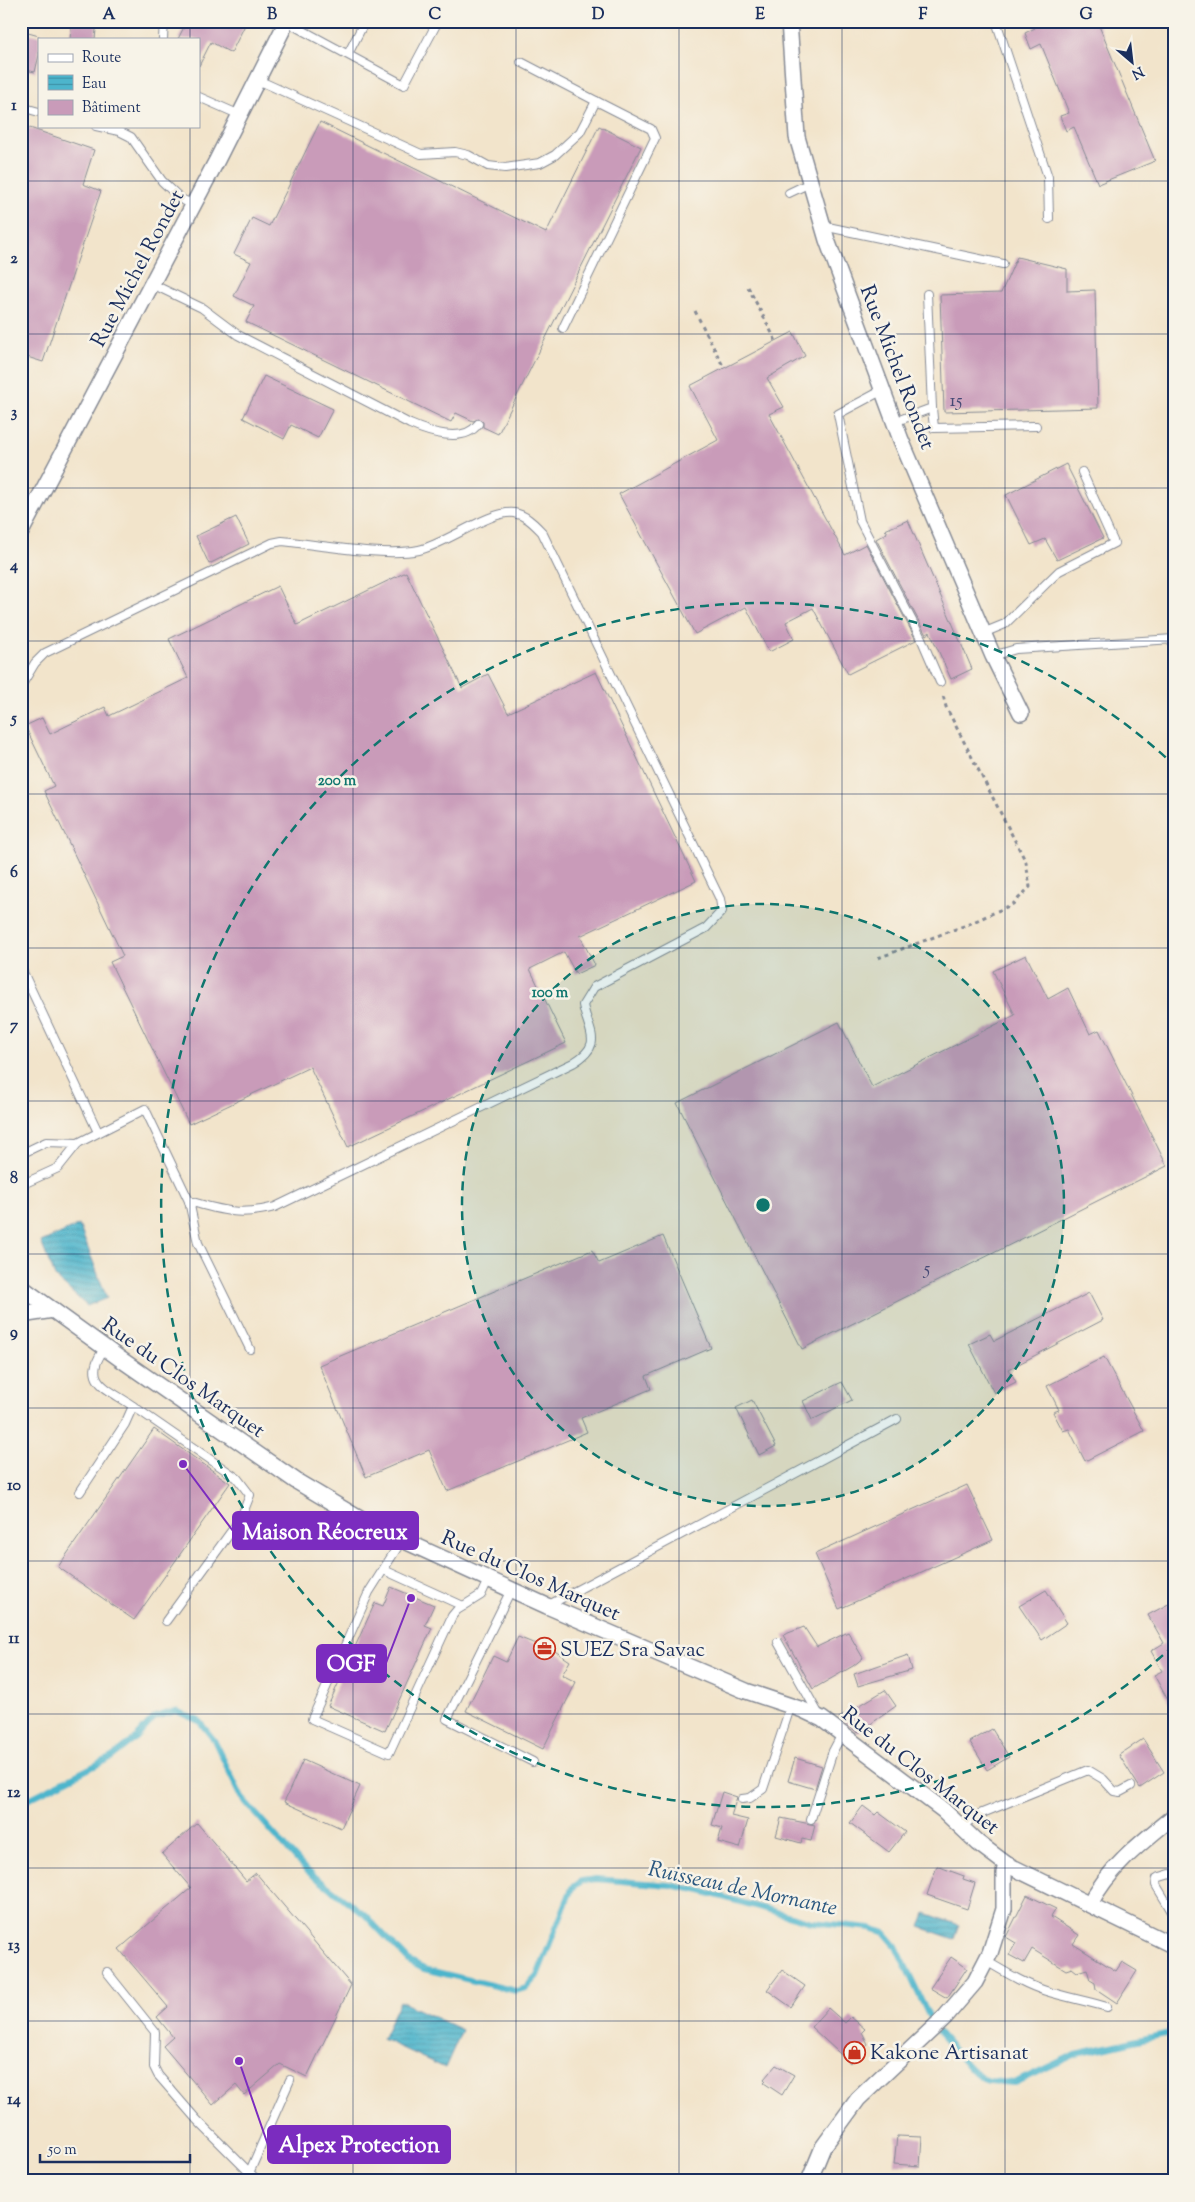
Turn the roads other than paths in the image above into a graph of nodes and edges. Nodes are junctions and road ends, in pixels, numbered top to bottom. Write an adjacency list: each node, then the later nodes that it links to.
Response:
1 (164, 21): 7 (lane)
2 (365, 21): 8 (lane)
3 (438, 21): 8 (lane)
4 (789, 21): 17 (street, Rue Michel Rondet)
5 (996, 21): 20 (lane)
6 (287, 22): 8 (lane); 10 (street, Rue Michel Rondet)
7 (163, 38)
8 (348, 54)
9 (521, 62): 12 (lane)
10 (258, 80): 12 (lane); 15 (street, Rue Michel Rondet)
11 (200, 98): 15 (lane)
12 (596, 101): 25 (lane)
13 (21, 106): 14 (lane)
14 (38, 112)
15 (240, 115): 19 (street, Rue Michel Rondet)
16 (105, 128): 19 (lane)
17 (810, 183): 18 (lane); 21 (street, Rue Michel Rondet)
18 (789, 192)
19 (194, 205): 23 (street, Rue Michel Rondet)
20 (1049, 219)
21 (823, 226): 22 (lane); 26 (street, Rue Michel Rondet)
22 (1003, 264)
23 (152, 284): 29 (lane); 32 (street, Rue Michel Rondet)
24 (927, 294): 27 (lane)
25 (563, 328)
26 (883, 390): 28 (street, Rue Michel Rondet); 36 (lane)
27 (932, 408): 28 (lane); 30 (lane)
28 (894, 422): 33 (street, Rue Michel Rondet)
29 (478, 424)
30 (1036, 426)
31 (1082, 472): 33 (lane)
32 (21, 532)
33 (983, 633): 35 (street, Rue Michel Rondet)
34 (1174, 639): 35 (lane)
35 (993, 656): 38 (street, Rue Michel Rondet)
36 (940, 682)
37 (21, 686): 44 (lane)
38 (1021, 713)
39 (21, 968): 40 (lane)
40 (98, 1132): 41 (lane); 44 (lane)
41 (78, 1143): 42 (lane); 43 (lane)
42 (21, 1154)
43 (21, 1186)
44 (189, 1201): 49 (lane)
45 (21, 1287): 46 (street, Rue du Clos Marquet)
46 (53, 1310): 47 (street); 48 (street, Rue du Clos Marquet)
47 (21, 1316)
48 (104, 1348): 50 (lane); 53 (street, Rue du Clos Marquet)
49 (250, 1349)
50 (133, 1406): 52 (lane); 59 (lane)
51 (897, 1419): 58 (lane)
52 (80, 1492)
53 (402, 1540): 54 (lane); 55 (street, Rue du Clos Marquet)
54 (384, 1570): 57 (lane); 57 (lane)
55 (488, 1580): 56 (street, Rue du Clos Marquet); 57 (lane)
56 (511, 1590): 58 (street, Rue du Clos Marquet); 64 (lane)
57 (463, 1606)
58 (547, 1606): 61 (street, Rue du Clos Marquet)
59 (166, 1621)
60 (778, 1642): 62 (lane)
61 (791, 1705): 62 (street, Rue du Clos Marquet); 66 (lane)
62 (822, 1719): 63 (street, Rue du Clos Marquet)
63 (842, 1734): 68 (lane); 69 (street, Rue du Clos Marquet)
64 (533, 1762)
65 (1131, 1786): 69 (lane)
66 (742, 1799)
67 (1174, 1816): 72 (street)
68 (811, 1819)
69 (962, 1827): 70 (street, Rue du Clos Marquet)
70 (1006, 1864): 72 (street, Rue du Clos Marquet); 75 (street)
71 (1174, 1876): 73 (lane)
72 (1090, 1904): 74 (street, Rue du Clos Marquet)
73 (1174, 1915)
74 (1174, 1946)
75 (986, 1961): 77 (lane); 81 (street)
76 (107, 1972): 79 (lane)
77 (1107, 2007)
78 (290, 2080): 79 (lane)
79 (250, 2171): 80 (lane)
80 (258, 2181)
81 (809, 2181)

